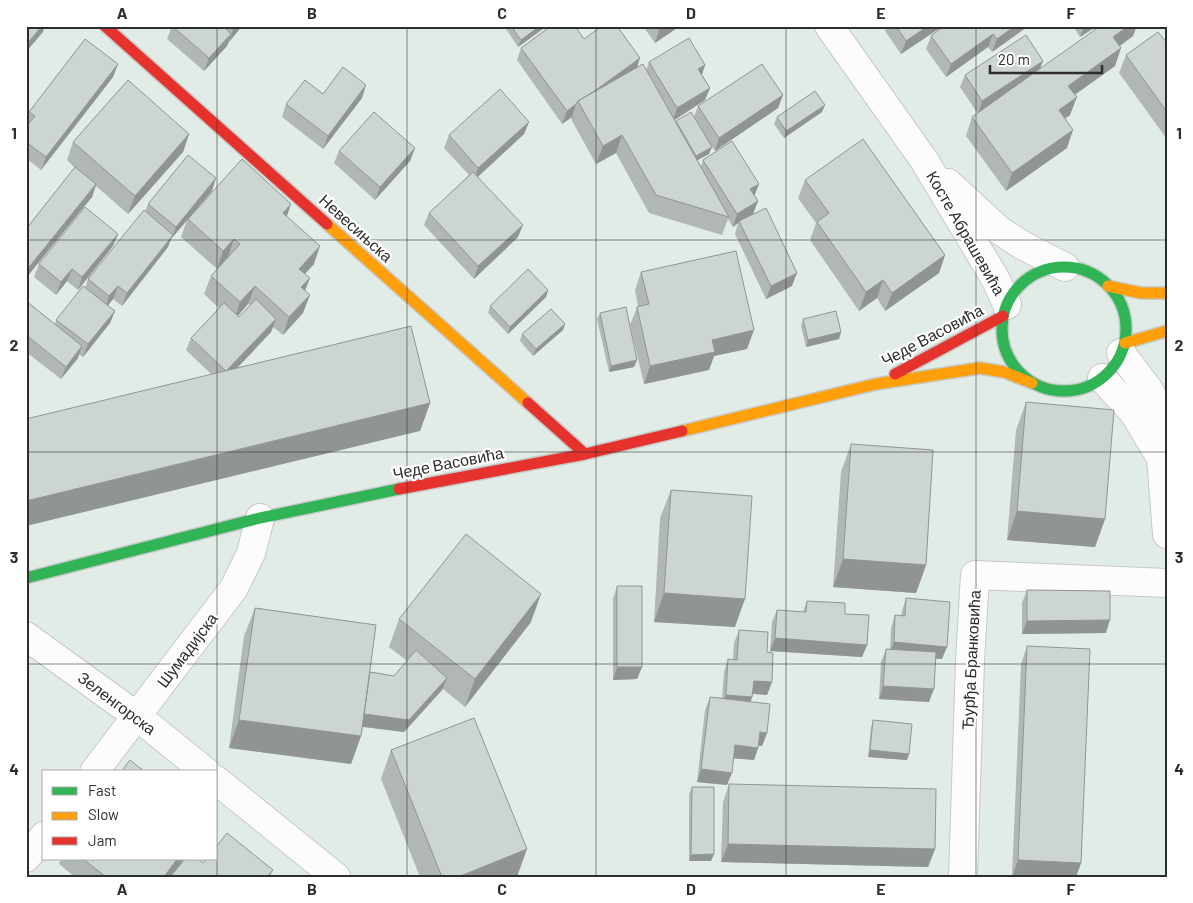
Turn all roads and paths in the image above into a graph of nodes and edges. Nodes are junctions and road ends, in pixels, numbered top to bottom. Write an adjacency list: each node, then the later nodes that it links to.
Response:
1 (105, 26): 15 (street, Невесињска)
2 (830, 26): 3 (street, Косте Абрашевића)
3 (924, 160): 4 (street, Косте Абрашевића); 7 (street, Косте Абрашевића)
4 (1065, 267): 5 (street); 7 (street)
5 (1108, 286): 6 (street); 9 (street)
6 (1167, 293)
7 (1005, 310): 11 (street); 12 (street, Чеде Васовића)
8 (1167, 331): 9 (street)
9 (1123, 348): 10 (street); 13 (street)
10 (1102, 378): 11 (street); 14 (street)
11 (1032, 383): 12 (street, Чеде Васовића)
12 (876, 384): 15 (street, Чеде Васовића)
13 (1167, 428)
14 (1164, 450): 17 (street)
15 (585, 454): 16 (street, Чеде Васовића)
16 (260, 518): 18 (street, Чеде Васовића); 21 (street, Шумадијска)
17 (1167, 534)
18 (26, 578)
19 (1167, 582): 28 (street, Ђурђа Бранковића)
20 (26, 636): 21 (street, Зеленгорска)
21 (138, 717): 22 (street, Шумадијска); 23 (street, Зеленгорска)
22 (96, 770)
23 (204, 770)
24 (218, 782): 27 (street)
25 (42, 838): 26 (street)
26 (26, 858)
27 (336, 877)
28 (963, 877)

